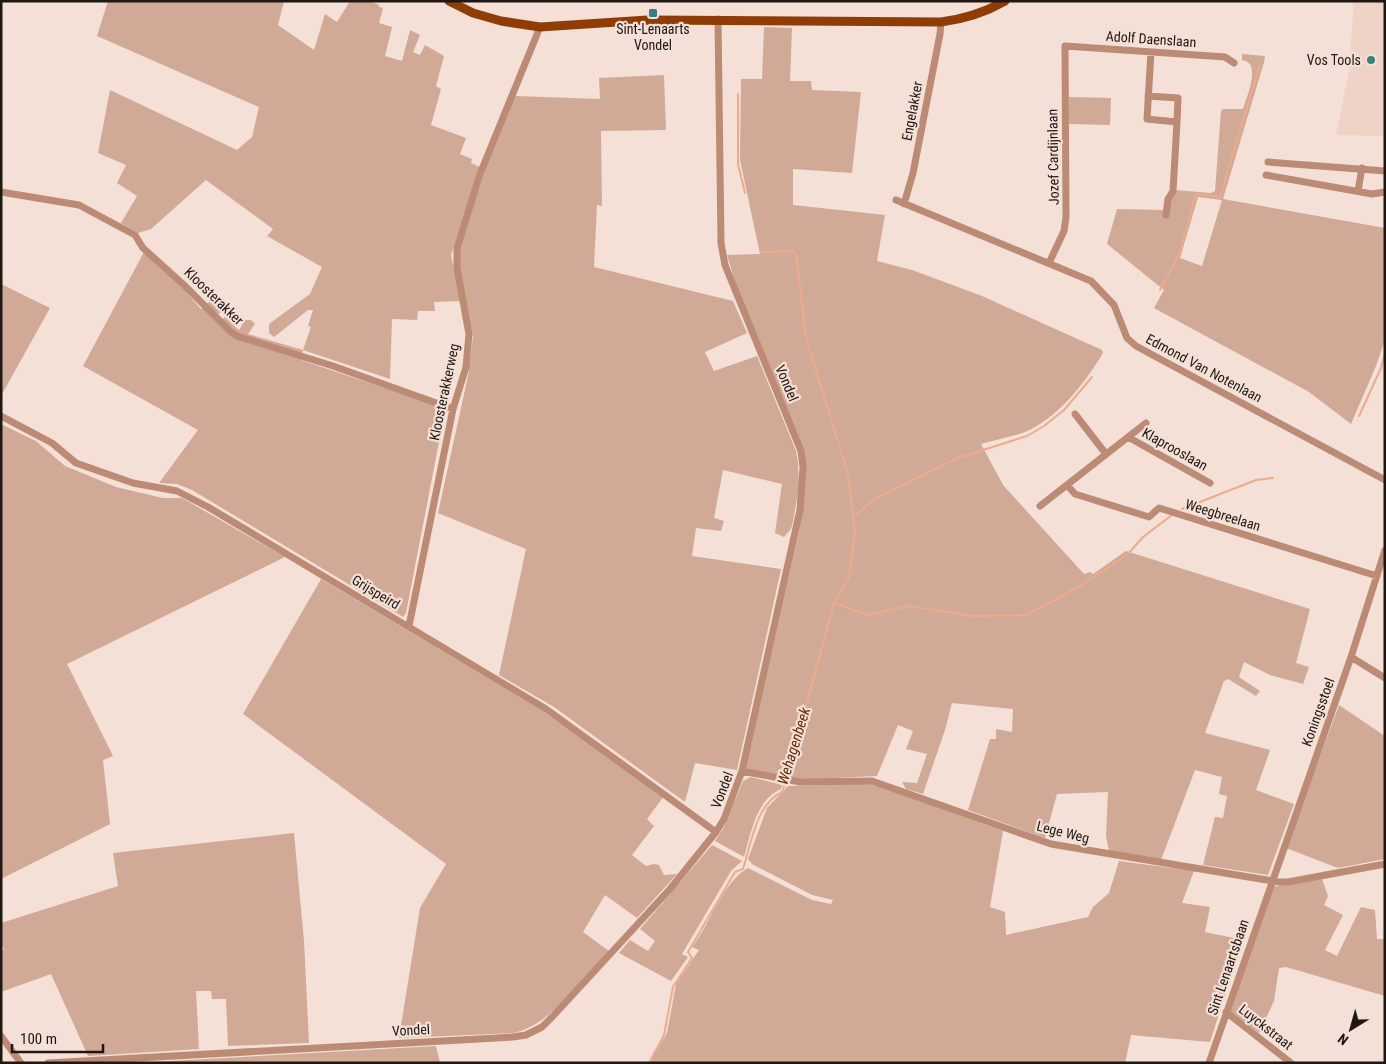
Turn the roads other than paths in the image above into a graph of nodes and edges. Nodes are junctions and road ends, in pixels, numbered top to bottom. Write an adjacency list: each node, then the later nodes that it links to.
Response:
1 (449, 1): 5 (main road)
2 (1005, 1): 4 (main road)
3 (718, 19): 4 (main road); 5 (main road); 37 (street, Vondel)
4 (941, 22): 19 (street, Engelakker)
5 (540, 27): 22 (street, Kloosterakkerweg)
6 (1065, 46): 7 (street, Adolf Daenslaan); 21 (street, Jozef Cardijnlaan)
7 (1151, 52): 8 (street, Adolf Daenslaan); 9 (street)
8 (1234, 63)
9 (1148, 96): 10 (street); 10 (street)
10 (1177, 122): 20 (street)
11 (1268, 162): 12 (street)
12 (1362, 168): 13 (street); 15 (street)
13 (1385, 171)
14 (1266, 175): 15 (street)
15 (1358, 191): 17 (street)
16 (1, 192): 22 (street, Kloosterakker)
17 (1385, 192)
18 (896, 200): 19 (street, Edmond Van Notenlaan)
19 (904, 204): 21 (street, Edmond Van Notenlaan)
20 (1166, 215)
21 (1049, 263): 28 (street, Edmond Van Notenlaan)
22 (453, 409): 34 (street, Kloosterakkerweg)
23 (1075, 414): 27 (street)
24 (1, 416): 34 (street, Grijspeird)
25 (1146, 423): 26 (street, Klaprooslaan)
26 (1128, 437): 27 (street, Klaprooslaan); 29 (street, Klaprooslaan)
27 (1106, 454): 30 (street, Klaprooslaan)
28 (1385, 480)
29 (1210, 482)
30 (1067, 485): 31 (street, Klaprooslaan); 33 (street, Weegbreelaan)
31 (1040, 506)
32 (1385, 550): 33 (street, Koningsstoel)
33 (1376, 576): 35 (street, Koningsstoel)
34 (409, 626): 38 (street, Grijspeird)
35 (1351, 657): 36 (street); 40 (street, Koningsstoel)
36 (1385, 678)
37 (742, 772): 38 (street, Vondel); 40 (street, Lege Weg)
38 (716, 832): 44 (street, Vondel)
39 (1385, 864): 40 (street, Lege Weg)
40 (1271, 880): 41 (street, Sint Lenaartsbaan)
41 (1226, 1012): 45 (street, Sint Lenaartsbaan); 46 (street, Luyckstraat)
42 (1, 1036): 43 (street)
43 (21, 1063)
44 (48, 1063)
45 (1209, 1063)
46 (1291, 1063)

